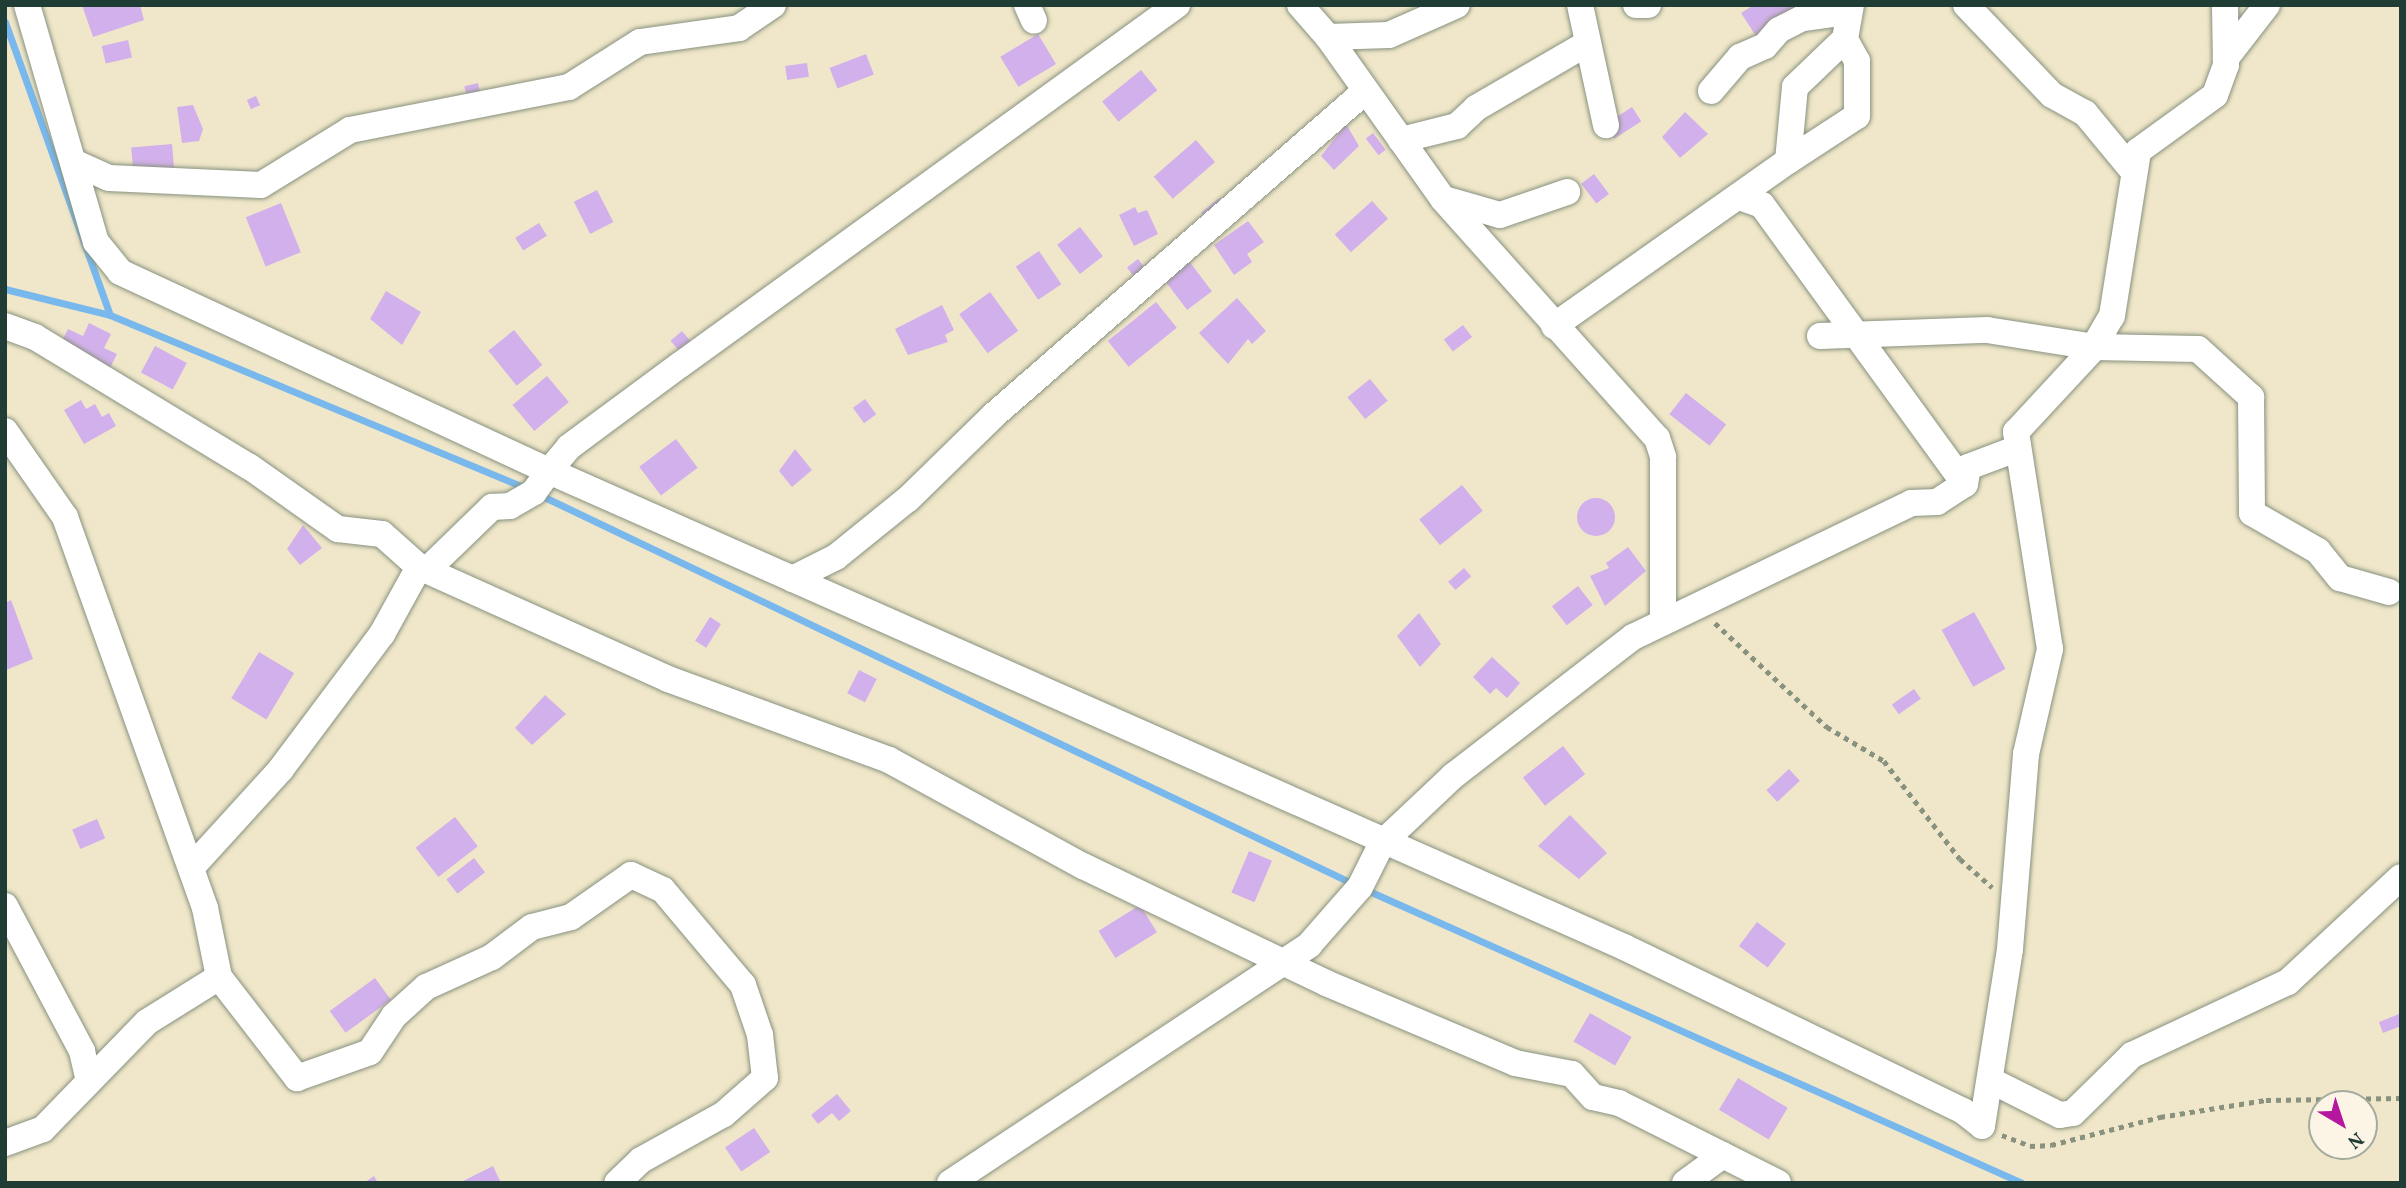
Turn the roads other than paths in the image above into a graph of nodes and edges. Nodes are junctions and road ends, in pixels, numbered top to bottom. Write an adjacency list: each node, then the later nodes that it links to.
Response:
1 (27, 5): 22 (street)
2 (773, 5): 22 (street)
3 (1457, 5): 13 (street)
4 (1580, 5): 15 (street)
5 (1636, 5): 6 (street)
6 (1648, 5)
7 (1966, 5): 23 (street)
8 (2225, 5): 16 (street)
9 (2267, 5): 16 (street)
10 (1304, 7): 13 (street)
11 (1164, 9): 34 (street)
12 (1849, 9): 14 (street); 18 (street)
13 (1328, 37): 17 (street)
14 (1845, 39): 21 (street); 21 (street)
15 (1587, 44): 19 (street); 20 (street)
16 (2226, 58): 23 (street)
17 (1366, 91): 20 (street); 37 (street)
18 (1711, 91)
19 (1606, 125)
20 (1401, 141): 26 (street)
21 (1788, 161): 25 (street)
22 (73, 162): 34 (street)
23 (2133, 171): 31 (street)
24 (1567, 192): 26 (street)
25 (1742, 198): 27 (street); 30 (street)
26 (1443, 199): 27 (street)
27 (1554, 326): 39 (street)
28 (6, 328): 36 (street)
29 (1821, 335): 30 (street)
30 (1856, 339): 31 (street); 35 (street)
31 (2094, 347): 33 (street); 38 (street)
32 (5, 431): 41 (street)
33 (2016, 449): 35 (street); 47 (street)
34 (548, 471): 36 (street); 37 (street)
35 (1965, 484): 39 (street)
36 (423, 568): 41 (street); 44 (street)
37 (792, 579): 40 (street)
38 (2389, 592)
39 (1663, 622): 40 (street)
40 (1382, 843): 44 (street); 47 (street)
41 (191, 868): 45 (street)
42 (2401, 877): 47 (street)
43 (5, 906): 46 (street)
44 (1282, 962): 49 (street); 51 (street)
45 (219, 977): 46 (street); 50 (street)
46 (88, 1076): 48 (street)
47 (1992, 1081)
48 (5, 1143)
49 (1723, 1156): 52 (street); 53 (street)
50 (617, 1183)
51 (950, 1183)
52 (1685, 1183)
53 (1778, 1183)

